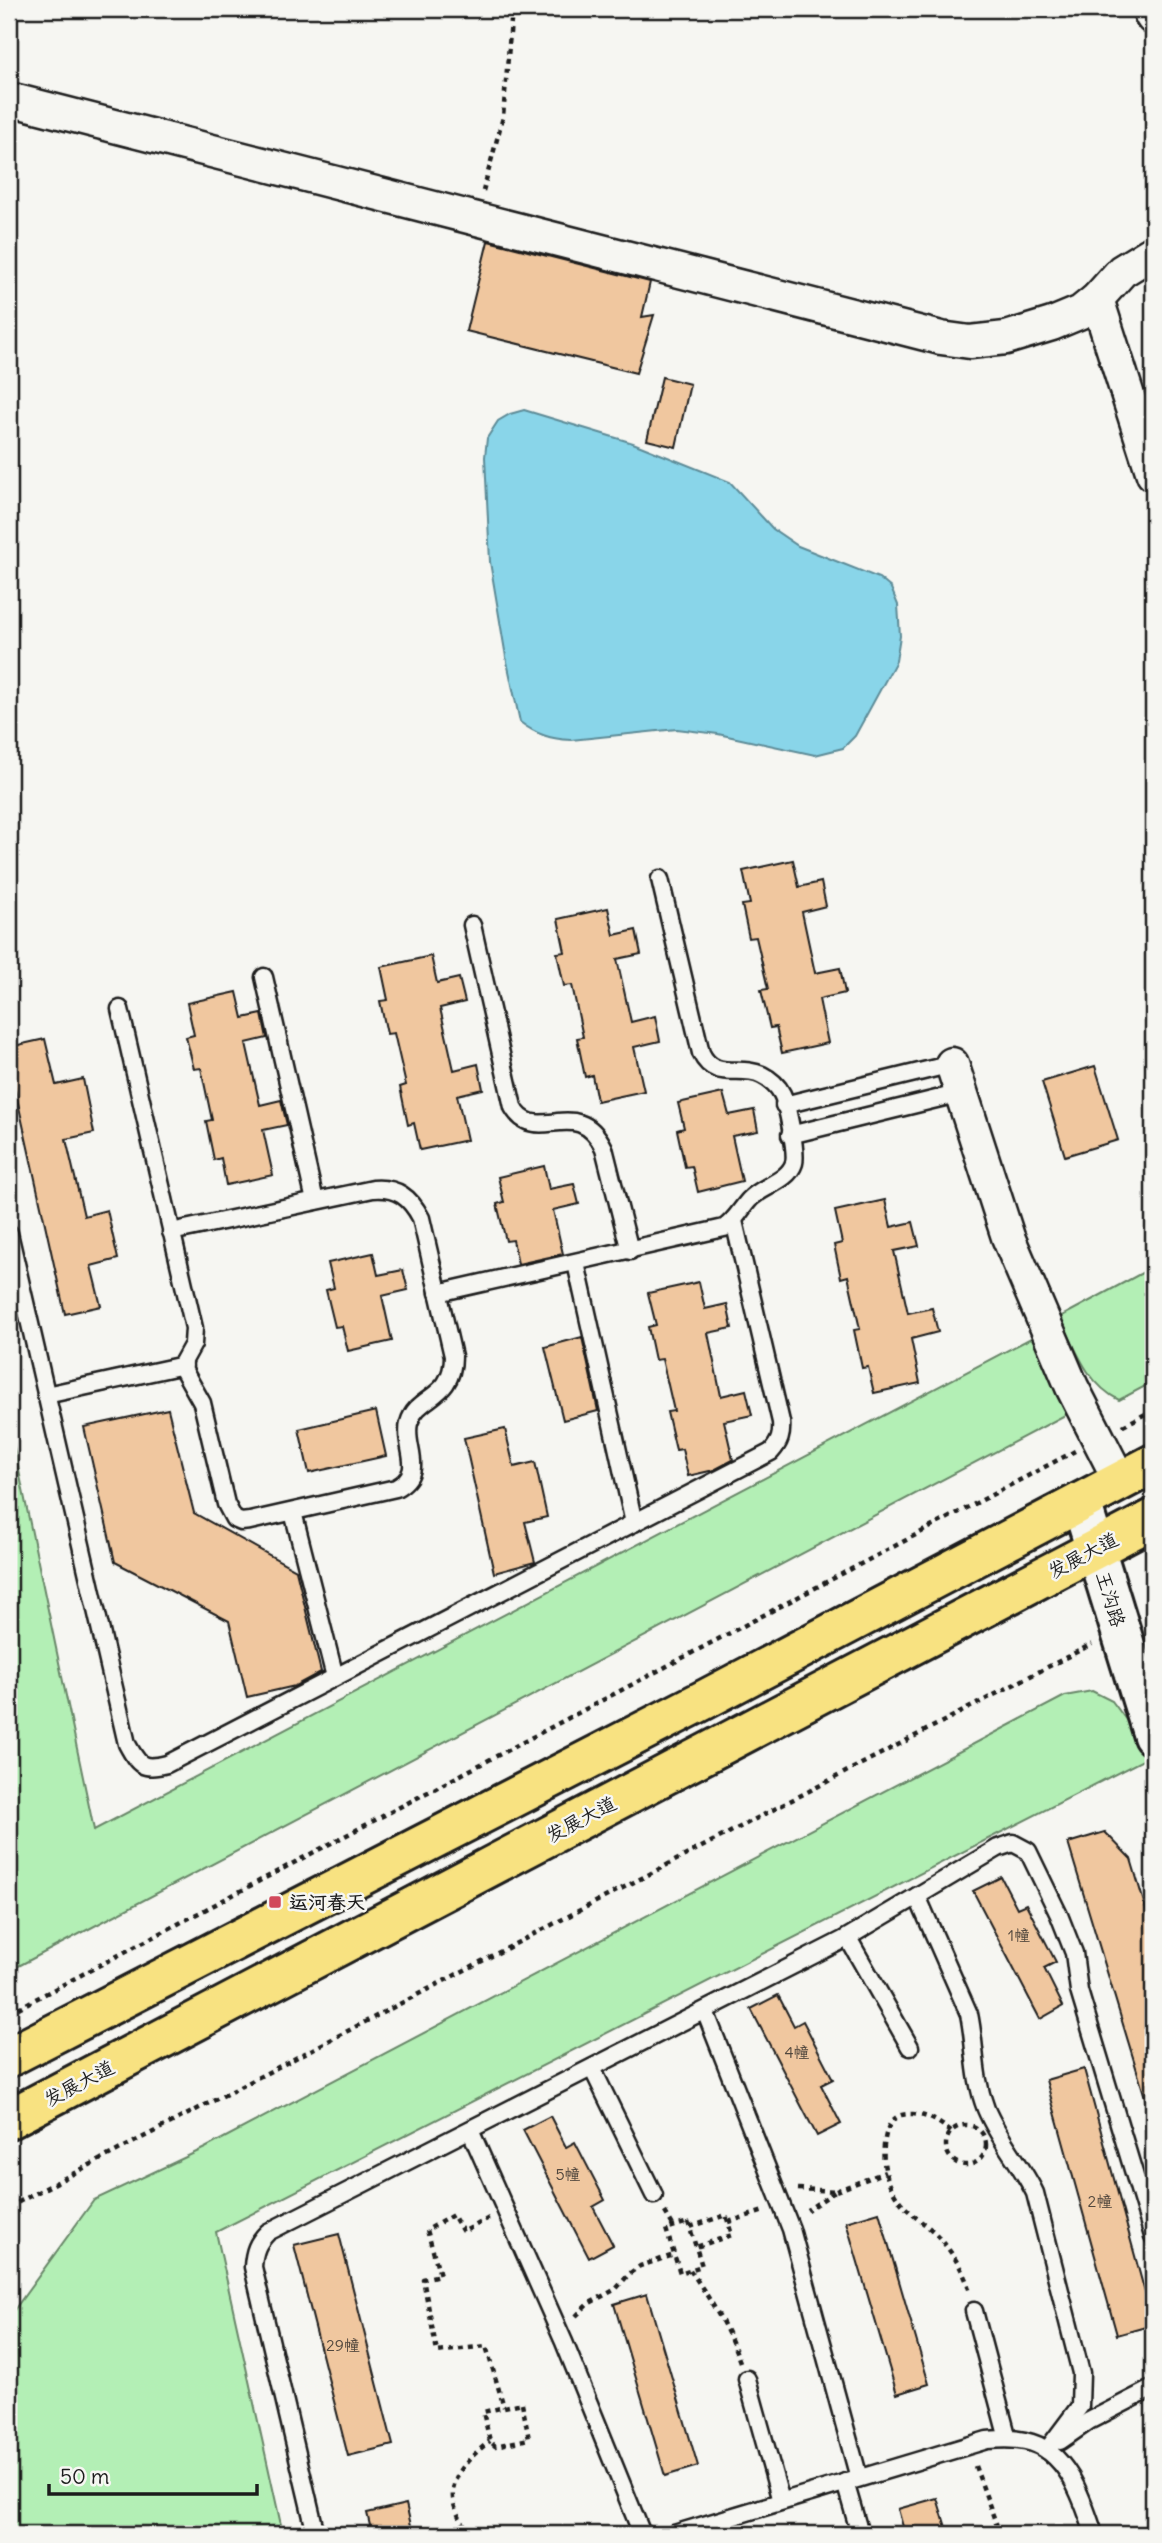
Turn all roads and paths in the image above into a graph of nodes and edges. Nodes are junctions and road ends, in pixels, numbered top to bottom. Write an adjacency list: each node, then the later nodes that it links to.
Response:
1 (512, 9): 3 (path)
2 (9, 99): 3 (street)
3 (476, 219): 5 (street)
4 (1153, 252): 5 (street)
5 (1097, 299): 6 (street)
6 (1153, 474)
7 (660, 879): 12 (lane)
8 (472, 925): 18 (lane)
9 (264, 977): 14 (lane)
10 (120, 1009): 16 (lane)
11 (956, 1078): 12 (lane); 13 (lane); 24 (street)
12 (785, 1105): 13 (lane)
13 (790, 1135): 15 (lane)
14 (315, 1201): 16 (lane); 20 (lane)
15 (734, 1221): 18 (lane); 30 (lane)
16 (171, 1232): 21 (lane)
17 (9, 1233): 22 (lane)
18 (630, 1251): 19 (lane)
19 (576, 1263): 20 (lane); 30 (lane)
20 (438, 1293): 28 (lane)
21 (184, 1365): 22 (lane); 28 (lane)
22 (46, 1395): 33 (lane)
23 (1153, 1410): 24 (path)
24 (1098, 1438): 26 (street); 38 (path)
25 (1153, 1464): 26 (main road)
26 (1120, 1481): 27 (main road)
27 (1081, 1502): 31 (street, 王沟路); 39 (main road)
28 (293, 1511): 33 (lane)
29 (1153, 1519): 31 (main road, 发展大道)
30 (634, 1523): 33 (lane)
31 (1096, 1548): 32 (street, 王沟路); 44 (main road, 发展大道)
32 (1120, 1629): 34 (street, 王沟路); 54 (path)
33 (335, 1677)
34 (1153, 1736)
35 (918, 1896): 36 (lane); 59 (lane); 71 (lane)
36 (848, 1938): 37 (lane); 40 (lane)
37 (705, 2011): 43 (lane); 50 (lane)
38 (9, 2013)
39 (71, 2024): 41 (street); 42 (main road)
40 (910, 2047)
41 (9, 2048)
42 (9, 2057)
43 (592, 2068): 47 (lane); 52 (lane)
44 (96, 2074): 45 (main road, 发展大道); 46 (street)
45 (9, 2119)
46 (9, 2130)
47 (470, 2130): 55 (lane); 74 (lane)
48 (951, 2132): 48 (path); 49 (path)
49 (885, 2172): 51 (path); 63 (path)
50 (775, 2188): 51 (path); 53 (lane)
51 (836, 2191): 57 (path)
52 (654, 2195)
53 (782, 2204): 56 (path); 57 (lane)
54 (9, 2207)
55 (505, 2209): 64 (lane); 67 (path)
56 (728, 2222): 58 (path); 60 (path)
57 (789, 2223): 72 (lane)
58 (690, 2227): 60 (path); 61 (path)
59 (1153, 2236)
60 (696, 2247): 62 (path)
61 (674, 2256): 62 (path); 64 (path)
62 (690, 2270): 65 (path)
63 (974, 2311): 68 (lane)
64 (564, 2342): 76 (lane)
65 (747, 2379): 73 (lane)
66 (1153, 2388): 71 (lane)
67 (504, 2407): 69 (path); 69 (path)
68 (1009, 2439): 70 (lane); 71 (lane)
69 (490, 2441): 75 (path)
70 (967, 2445): 72 (lane); 79 (path)
71 (1047, 2450): 80 (lane)
72 (852, 2480): 73 (lane); 78 (lane)
73 (781, 2501): 77 (lane)
74 (316, 2534)
75 (471, 2534)
76 (642, 2534)
77 (674, 2534)
78 (860, 2534)
79 (1000, 2534)
80 (1094, 2534)

